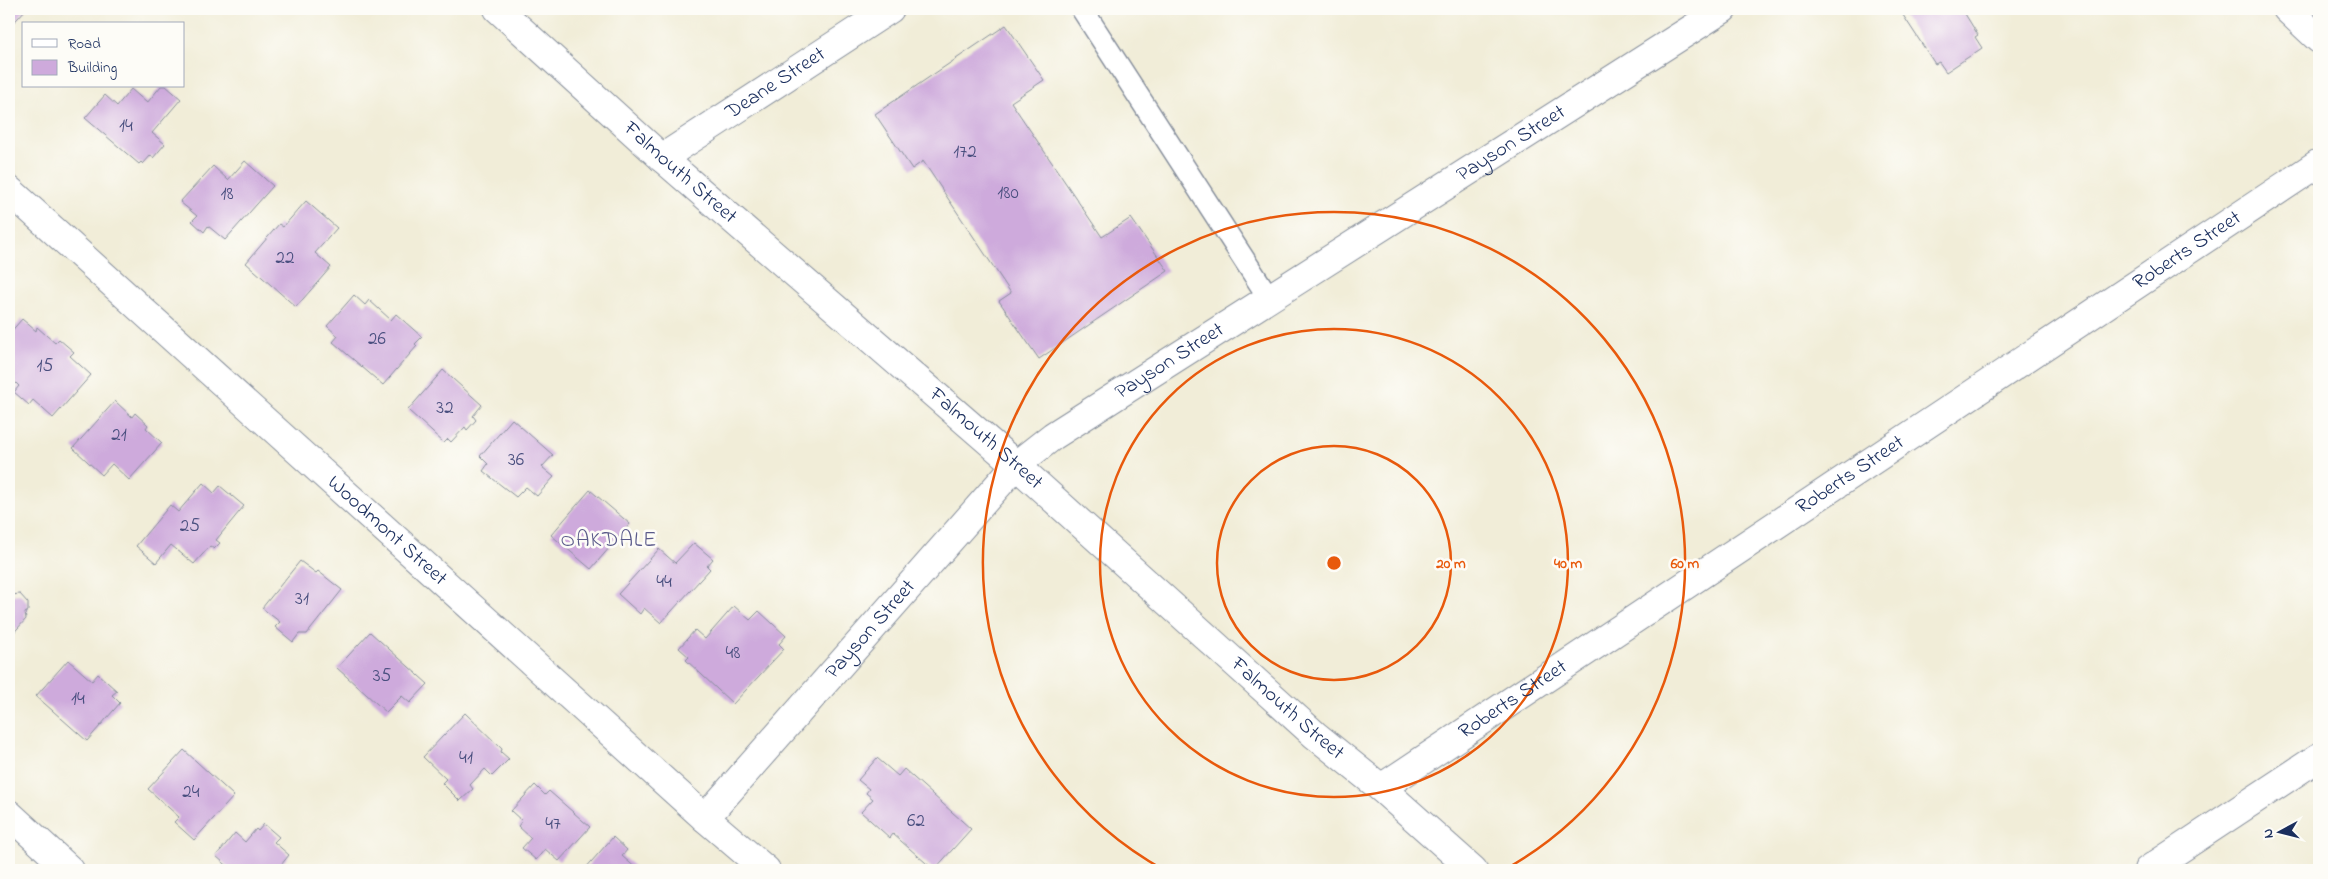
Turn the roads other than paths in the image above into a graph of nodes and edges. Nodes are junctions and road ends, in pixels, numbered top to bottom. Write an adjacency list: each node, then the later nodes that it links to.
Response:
1 (498, 9): 7 (street, Falmouth Street)
2 (890, 9): 7 (street, Deane Street)
3 (1082, 9): 10 (lane)
4 (1722, 9): 10 (street, Payson Street)
5 (2287, 9): 6 (street)
6 (2319, 39)
7 (662, 158): 11 (street, Falmouth Street)
8 (2319, 163): 13 (street, Roberts Street)
9 (9, 190): 15 (street, Woodmont Street)
10 (1270, 298): 11 (street, Payson Street)
11 (1016, 465): 13 (street, Falmouth Street); 15 (street, Payson Street)
12 (2319, 757): 19 (street)
13 (1381, 788): 18 (street, Falmouth Street)
14 (9, 814): 16 (street)
15 (705, 818): 17 (street, Woodmont Street)
16 (70, 870)
17 (766, 870)
18 (1473, 870)
19 (2148, 870)

